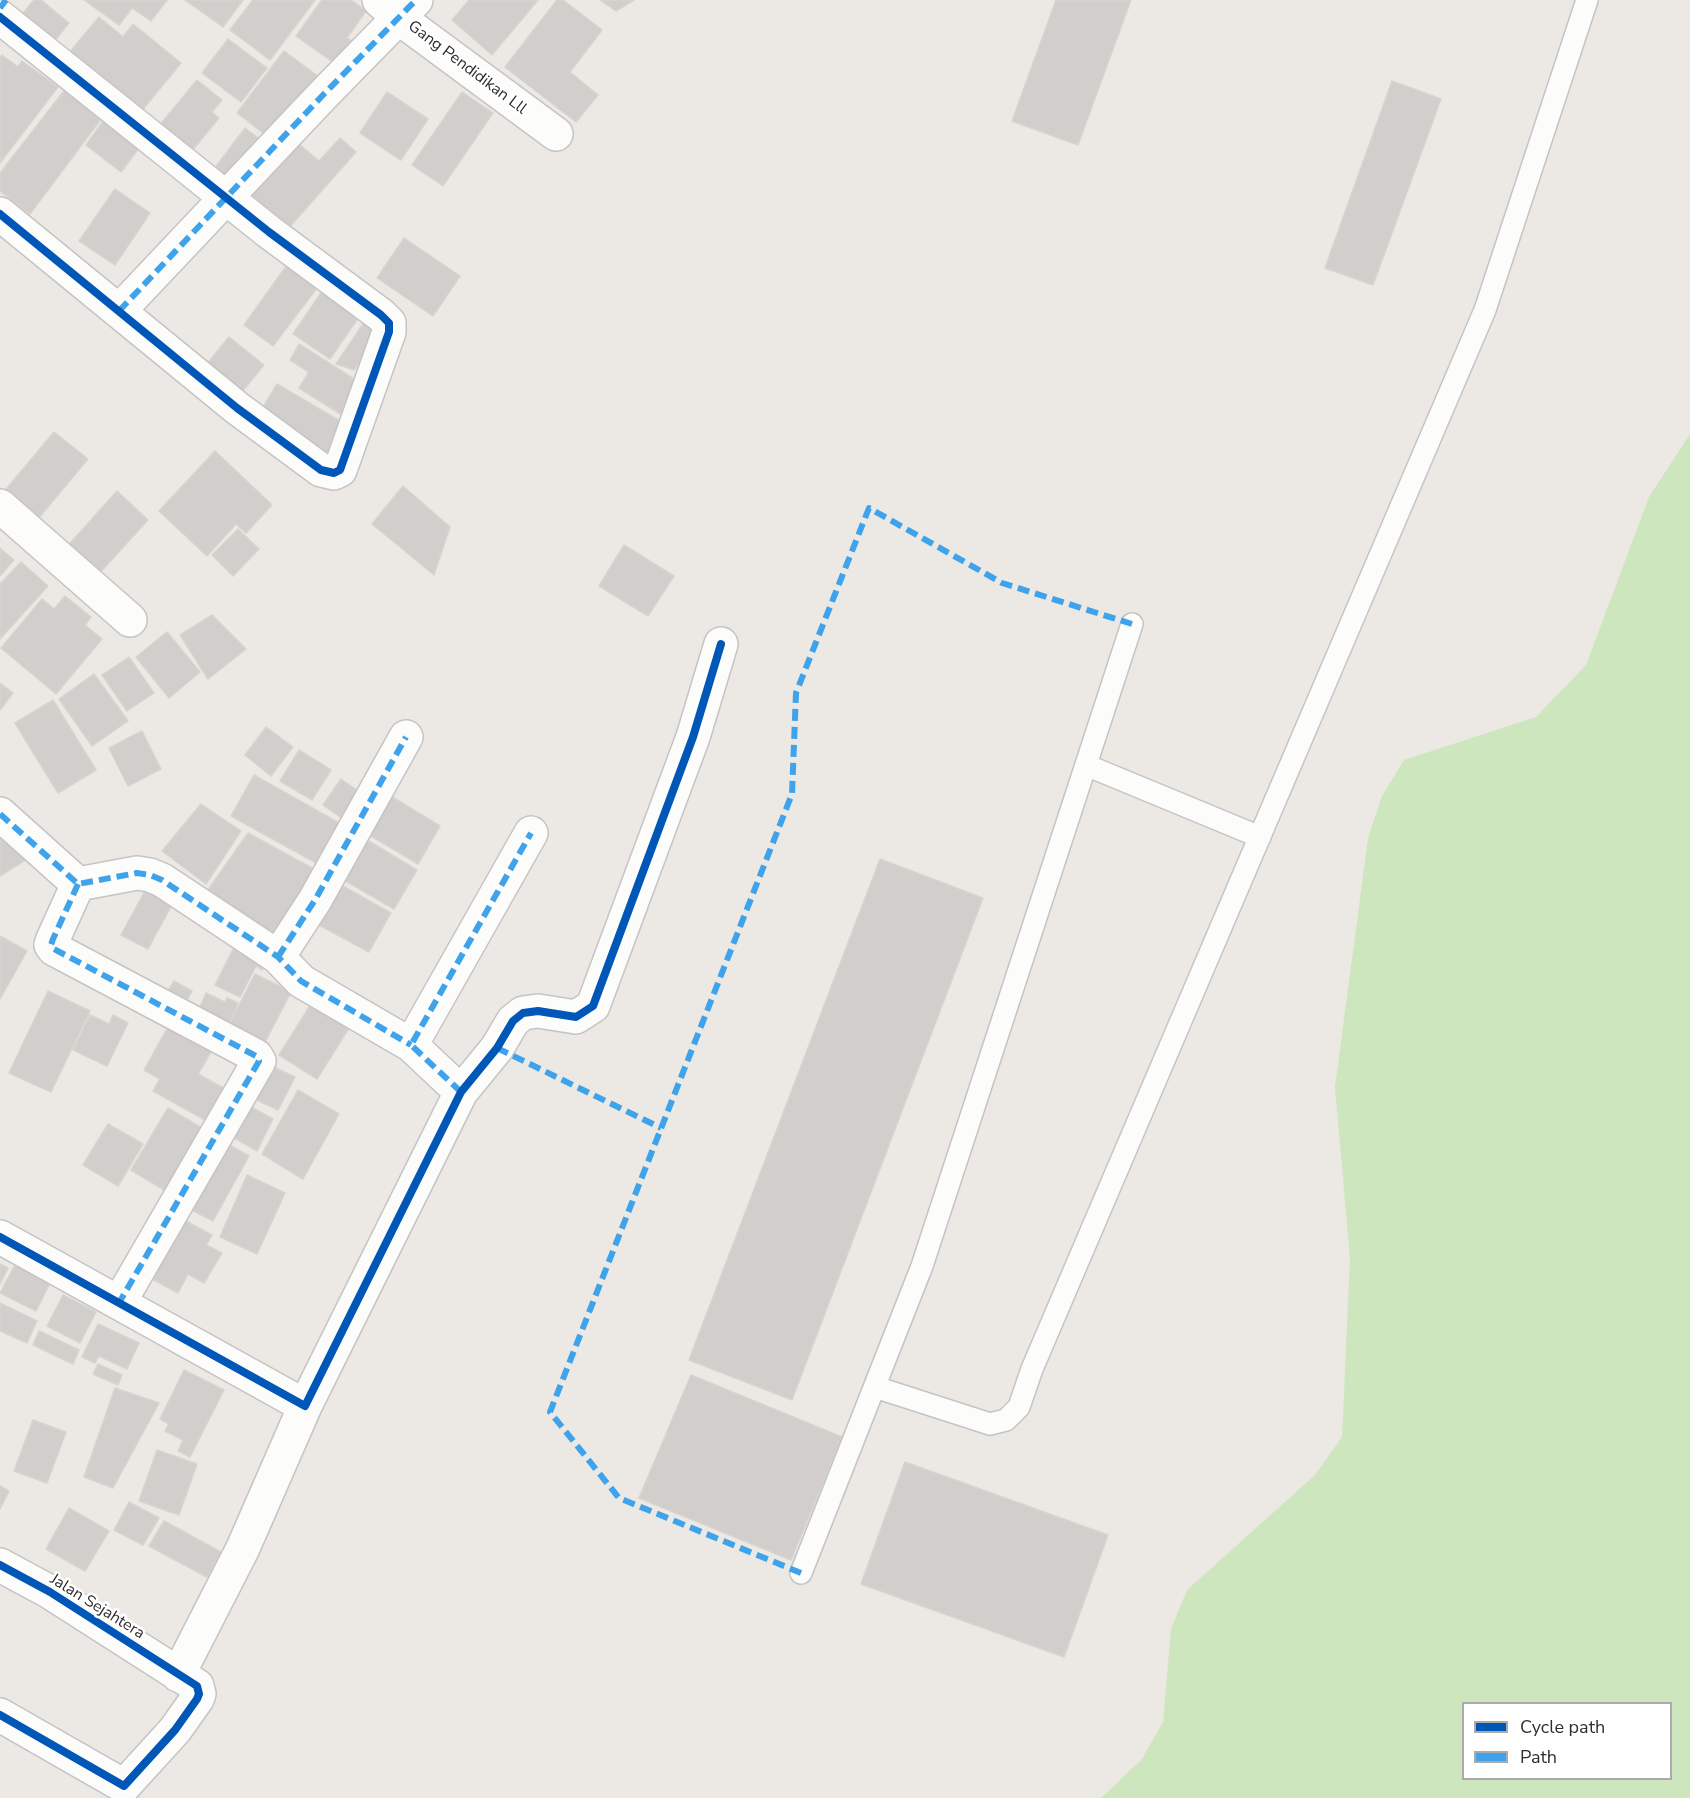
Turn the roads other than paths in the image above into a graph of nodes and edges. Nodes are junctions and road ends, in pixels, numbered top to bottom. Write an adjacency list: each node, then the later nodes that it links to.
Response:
1 (6, 0): 4 (street)
2 (1587, 0): 18 (lane)
3 (398, 6): 6 (street, Gang Pendidikan Lll); 7 (street)
4 (0, 8)
5 (0, 17): 7 (street)
6 (556, 134)
7 (226, 197): 9 (street); 9 (street)
8 (0, 214): 9 (street)
9 (119, 311)
10 (0, 506): 11 (street)
11 (130, 620)
12 (1132, 624): 15 (lane)
13 (721, 644): 22 (street)
14 (406, 737): 20 (street)
15 (1086, 765): 18 (lane); 25 (lane)
16 (0, 814): 19 (street)
17 (531, 833): 21 (street)
18 (1260, 837): 25 (lane)
19 (78, 884): 20 (street); 24 (street)
20 (278, 957): 21 (street)
21 (411, 1045): 22 (street)
22 (461, 1092): 26 (street)
23 (0, 1237): 24 (street)
24 (119, 1303): 26 (street)
25 (874, 1387): 28 (lane)
26 (305, 1406): 29 (street)
27 (0, 1565): 29 (street, Jalan Sejahtera)
28 (801, 1573)
29 (178, 1675): 31 (street, Jalan Sejahtera)
30 (0, 1715): 31 (street)
31 (120, 1792)

